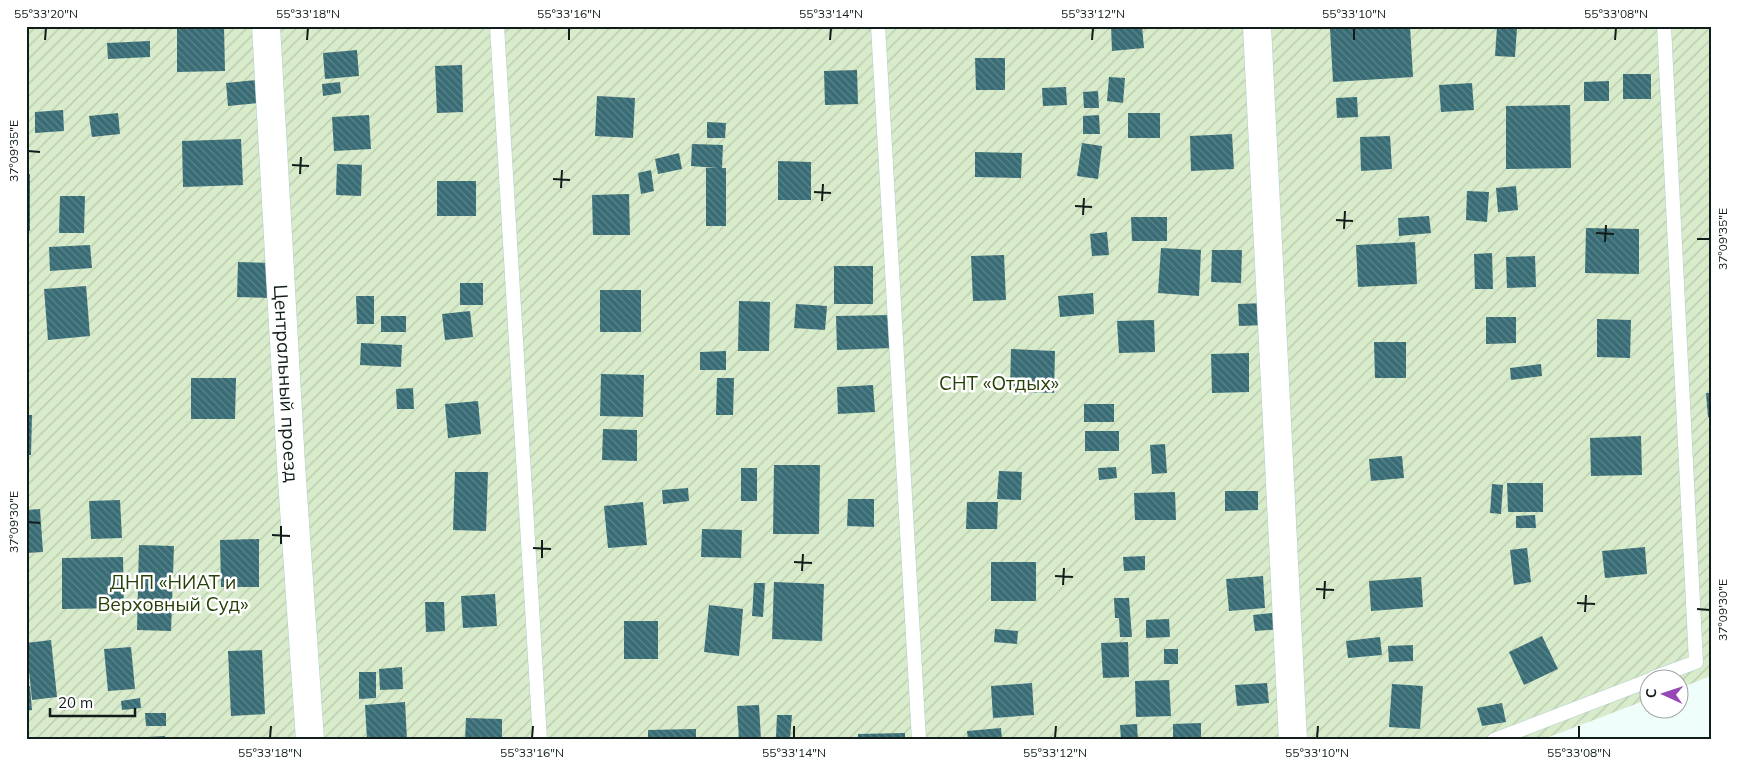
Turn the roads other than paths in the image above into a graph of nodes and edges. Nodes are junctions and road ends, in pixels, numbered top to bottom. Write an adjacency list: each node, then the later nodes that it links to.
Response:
1 (266, 26): 8 (street, Центральный проезд)
2 (497, 26): 9 (lane)
3 (878, 26): 10 (lane)
4 (1257, 26): 11 (street)
5 (1664, 26): 6 (lane)
6 (1680, 668)
7 (1640, 683): 12 (lane)
8 (310, 740)
9 (540, 740)
10 (919, 740)
11 (1293, 740)
12 (1494, 740)

